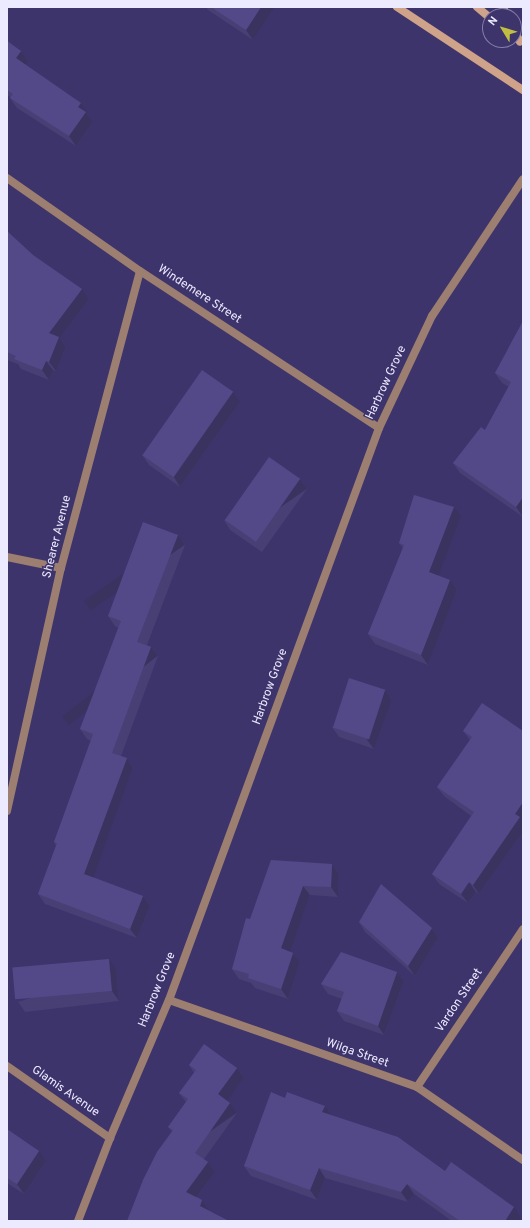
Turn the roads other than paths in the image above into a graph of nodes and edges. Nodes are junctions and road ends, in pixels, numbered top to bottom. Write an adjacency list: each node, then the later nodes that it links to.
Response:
1 (397, 7): 2 (street)
2 (523, 90)
3 (7, 178): 5 (street, Windemere Street)
4 (523, 179): 6 (street, Harbrow Grove)
5 (140, 271): 6 (street, Windemere Street); 8 (street, Shearer Avenue)
6 (379, 428): 11 (street, Harbrow Grove)
7 (7, 557): 8 (street)
8 (61, 568): 9 (street, Shearer Avenue)
9 (7, 811)
10 (523, 928): 13 (street, Vardon Street)
11 (169, 1000): 13 (street, Wilga Street); 14 (street, Harbrow Grove)
12 (7, 1066): 14 (street, Glamis Avenue)
13 (417, 1087): 15 (street, Wilga Street)
14 (110, 1138): 16 (street, Harbrow Grove)
15 (523, 1160)
16 (78, 1221)

